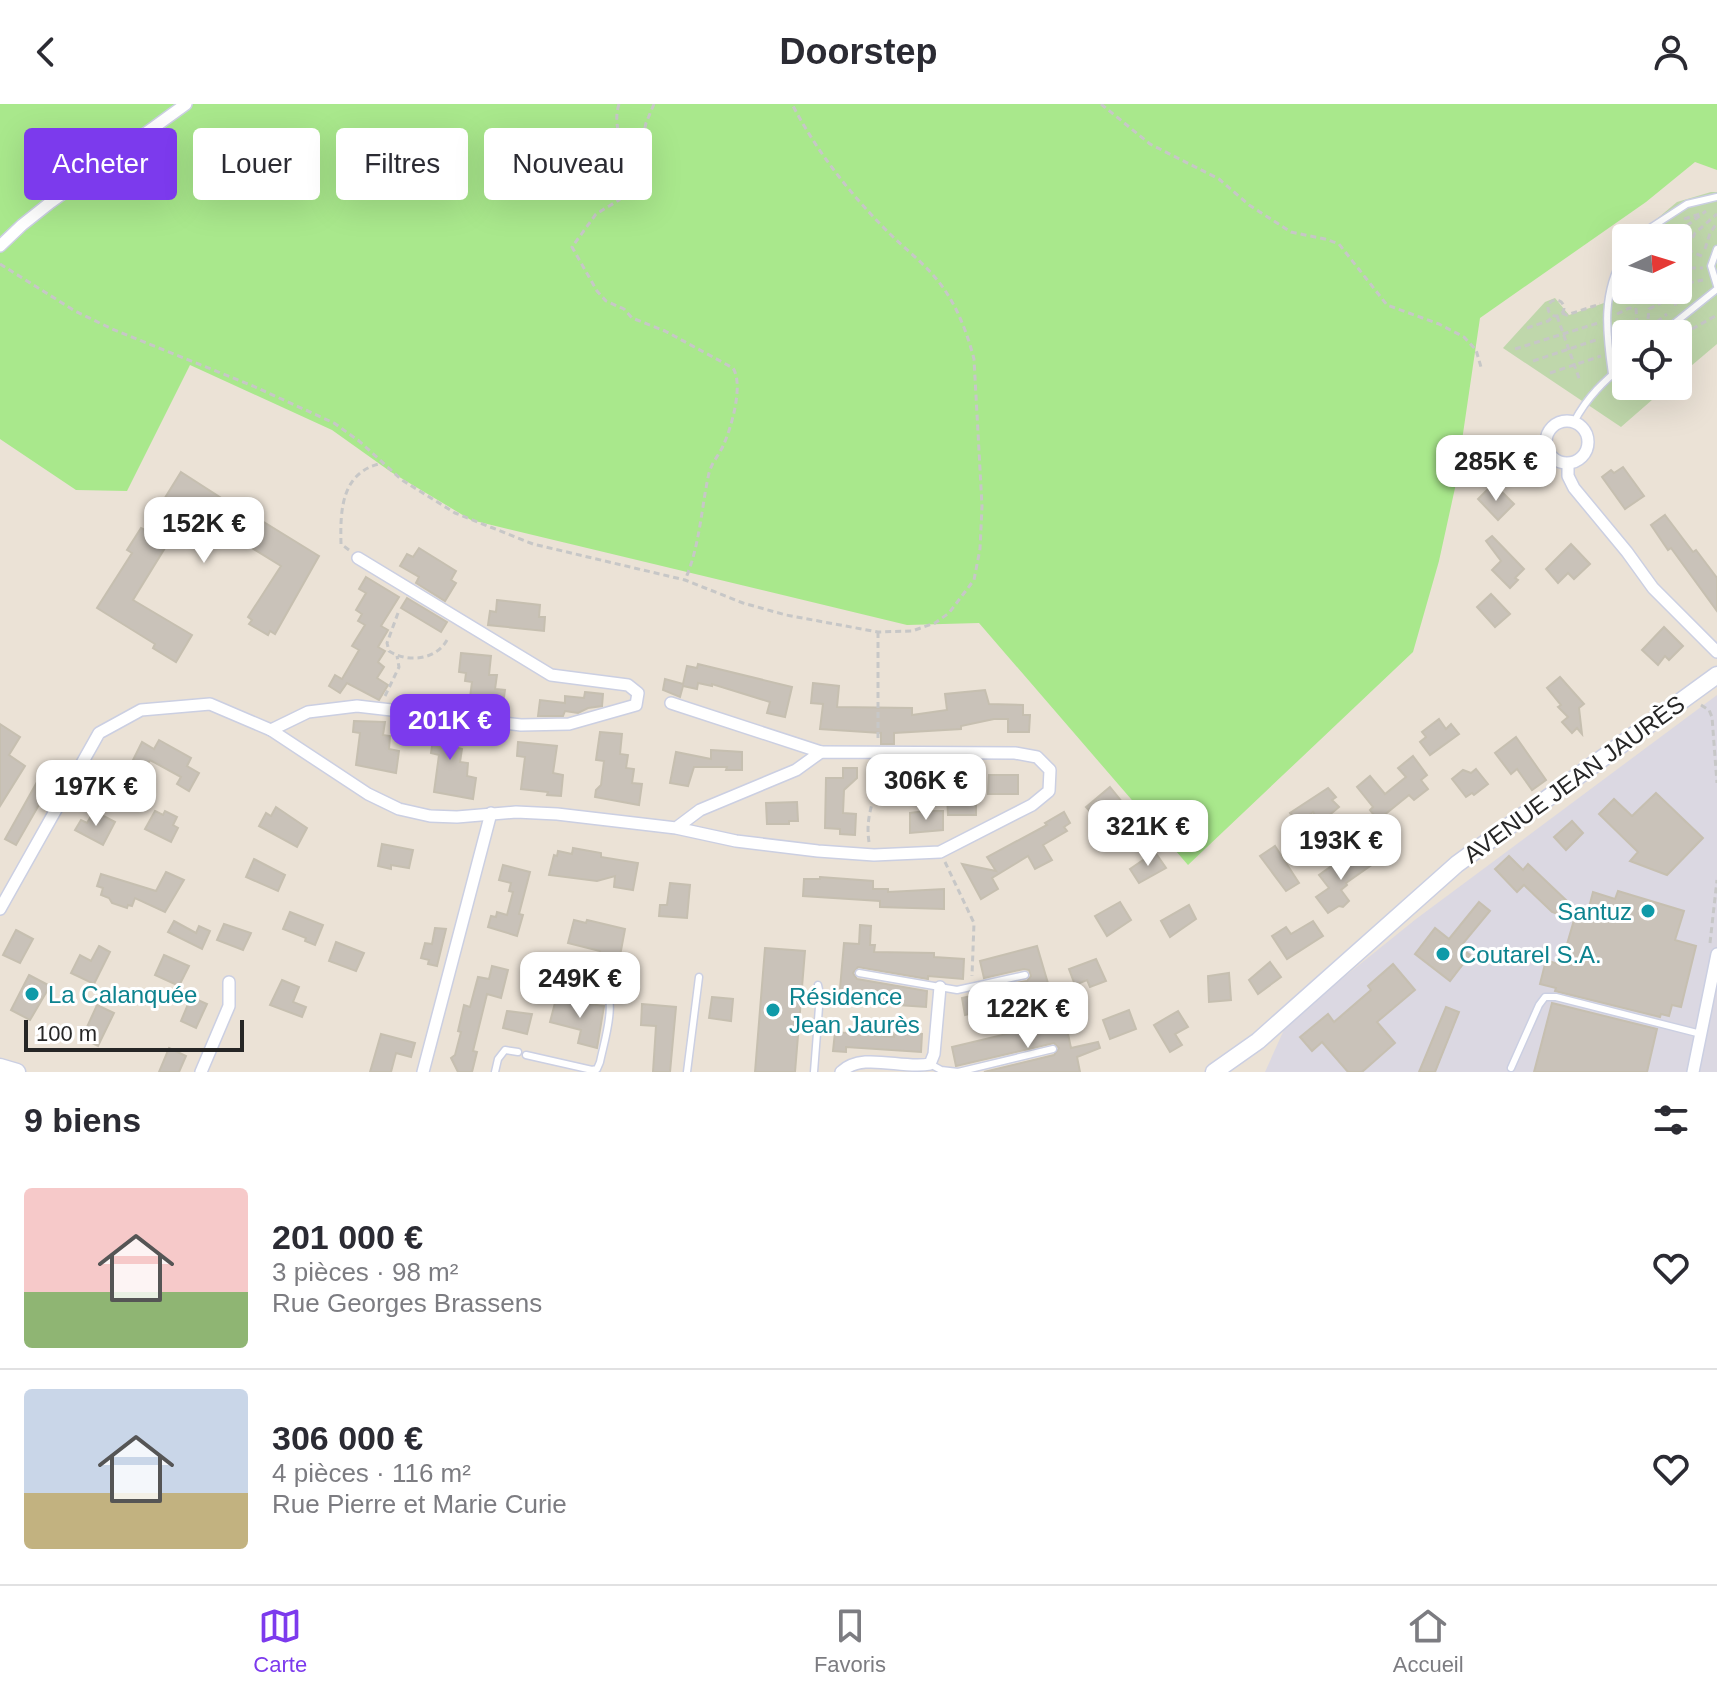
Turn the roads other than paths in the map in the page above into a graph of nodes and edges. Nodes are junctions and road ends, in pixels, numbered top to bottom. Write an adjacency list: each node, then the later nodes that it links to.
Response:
1 (186, 104): 4 (street)
2 (1717, 197): 3 (lane)
3 (1655, 224)
4 (0, 246)
5 (1717, 249): 6 (lane)
6 (1717, 287): 8 (lane)
7 (1612, 288): 9 (lane)
8 (1678, 320)
9 (1612, 374): 10 (lane)
10 (1574, 422): 11 (street); 11 (street)
11 (1568, 464): 13 (street)
12 (358, 558): 16 (street)
13 (1717, 652)
14 (1714, 682): 43 (main road, AVENUE JEAN JAURÈS)
15 (671, 703): 17 (street)
16 (271, 730): 18 (street); 20 (street)
17 (821, 752): 19 (street); 19 (street)
18 (491, 813): 19 (street); 39 (street)
19 (676, 828)
20 (0, 909)
21 (1717, 954): 29 (street)
22 (550, 970): 35 (lane)
23 (859, 973): 28 (lane)
24 (1025, 975): 28 (lane)
25 (699, 977): 41 (lane)
26 (229, 982): 38 (street)
27 (818, 985): 42 (lane)
28 (940, 987): 32 (street)
29 (1714, 996): 30 (street)
30 (1701, 1034): 34 (lane); 44 (street)
31 (1053, 1049): 32 (lane)
32 (930, 1064): 36 (street)
33 (0, 1067): 37 (main road)
34 (1511, 1068)
35 (574, 1069): 40 (lane)
36 (847, 1070)
37 (17, 1072)
38 (201, 1072)
39 (423, 1072)
40 (495, 1072)
41 (687, 1072)
42 (814, 1072)
43 (1214, 1072)
44 (1693, 1072)

